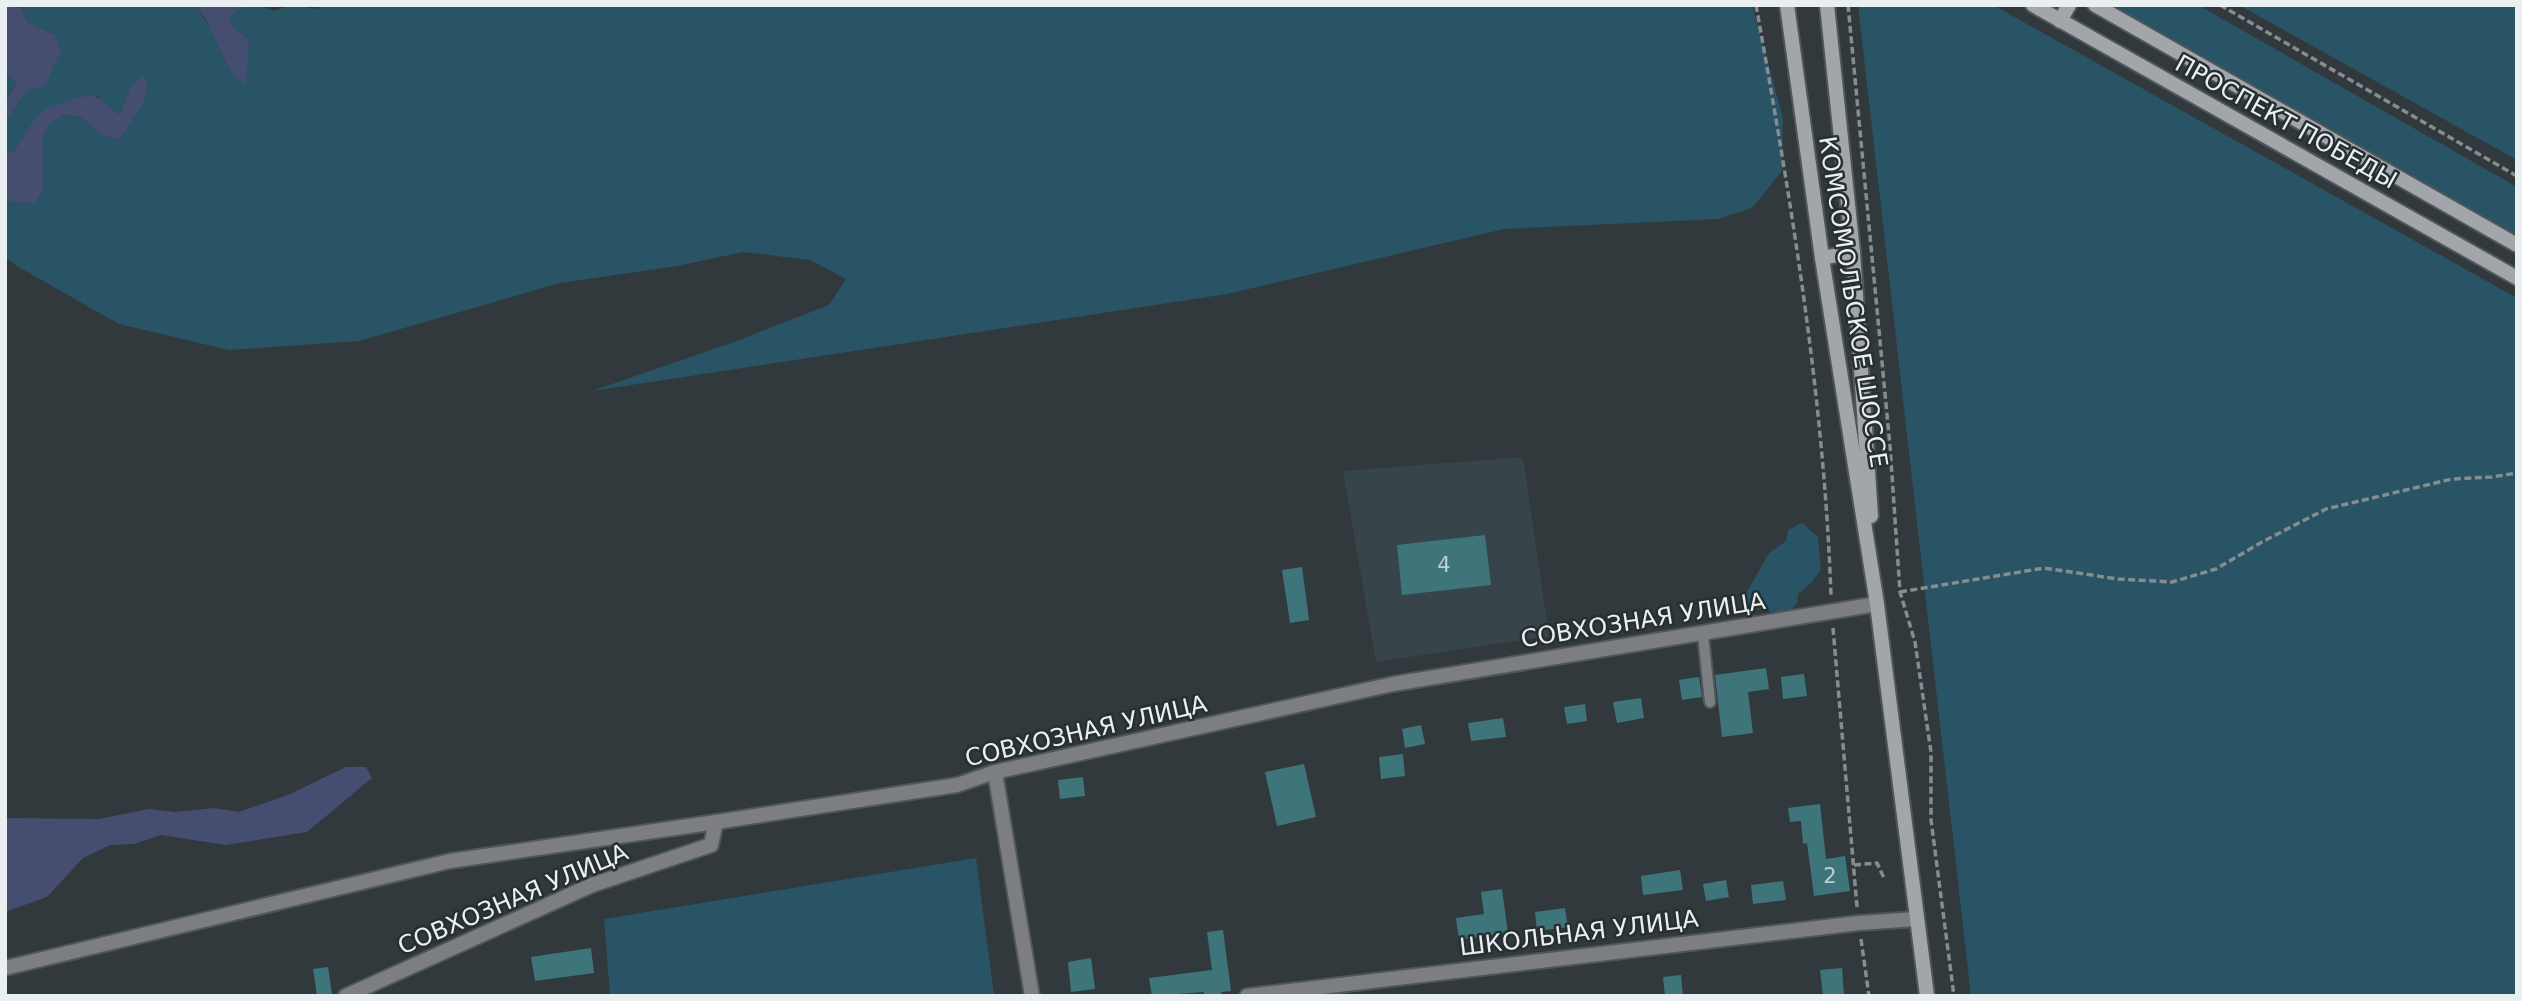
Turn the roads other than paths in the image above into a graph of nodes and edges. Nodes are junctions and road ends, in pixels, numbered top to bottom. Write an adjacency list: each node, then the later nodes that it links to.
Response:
1 (1787, 5): 9 (main road, КОМСОМОЛЬСКОЕ ШОССЕ)
2 (1827, 5): 8 (main road, КОМСОМОЛЬСКОЕ ШОССЕ)
3 (2033, 5): 6 (main road, ПРОСПЕКТ ПОБЕДЫ)
4 (2069, 5): 6 (main road)
5 (2095, 5): 7 (main road, ПРОСПЕКТ ПОБЕДЫ)
6 (2060, 21): 10 (main road, ПРОСПЕКТ ПОБЕДЫ)
7 (2517, 245)
8 (1853, 252): 9 (main road); 11 (main road, КОМСОМОЛЬСКОЕ ШОССЕ)
9 (1822, 258): 11 (main road, КОМСОМОЛЬСКОЕ ШОССЕ)
10 (2517, 278)
11 (1877, 604): 12 (street, СОВХОЗНАЯ УЛИЦА); 16 (main road, КОМСОМОЛЬСКОЕ ШОССЕ)
12 (1703, 635): 13 (lane); 14 (street, СОВХОЗНАЯ УЛИЦА)
13 (1710, 702)
14 (995, 772): 15 (street, СОВХОЗНАЯ УЛИЦА); 19 (street)
15 (716, 822): 17 (street); 18 (street, СОВХОЗНАЯ УЛИЦА)
16 (1916, 919): 20 (street, ШКОЛЬНАЯ УЛИЦА); 21 (main road, КОМСОМОЛЬСКОЕ ШОССЕ)
17 (5, 968)
18 (346, 996)
19 (1032, 996)
20 (1247, 996)
21 (1927, 996)

